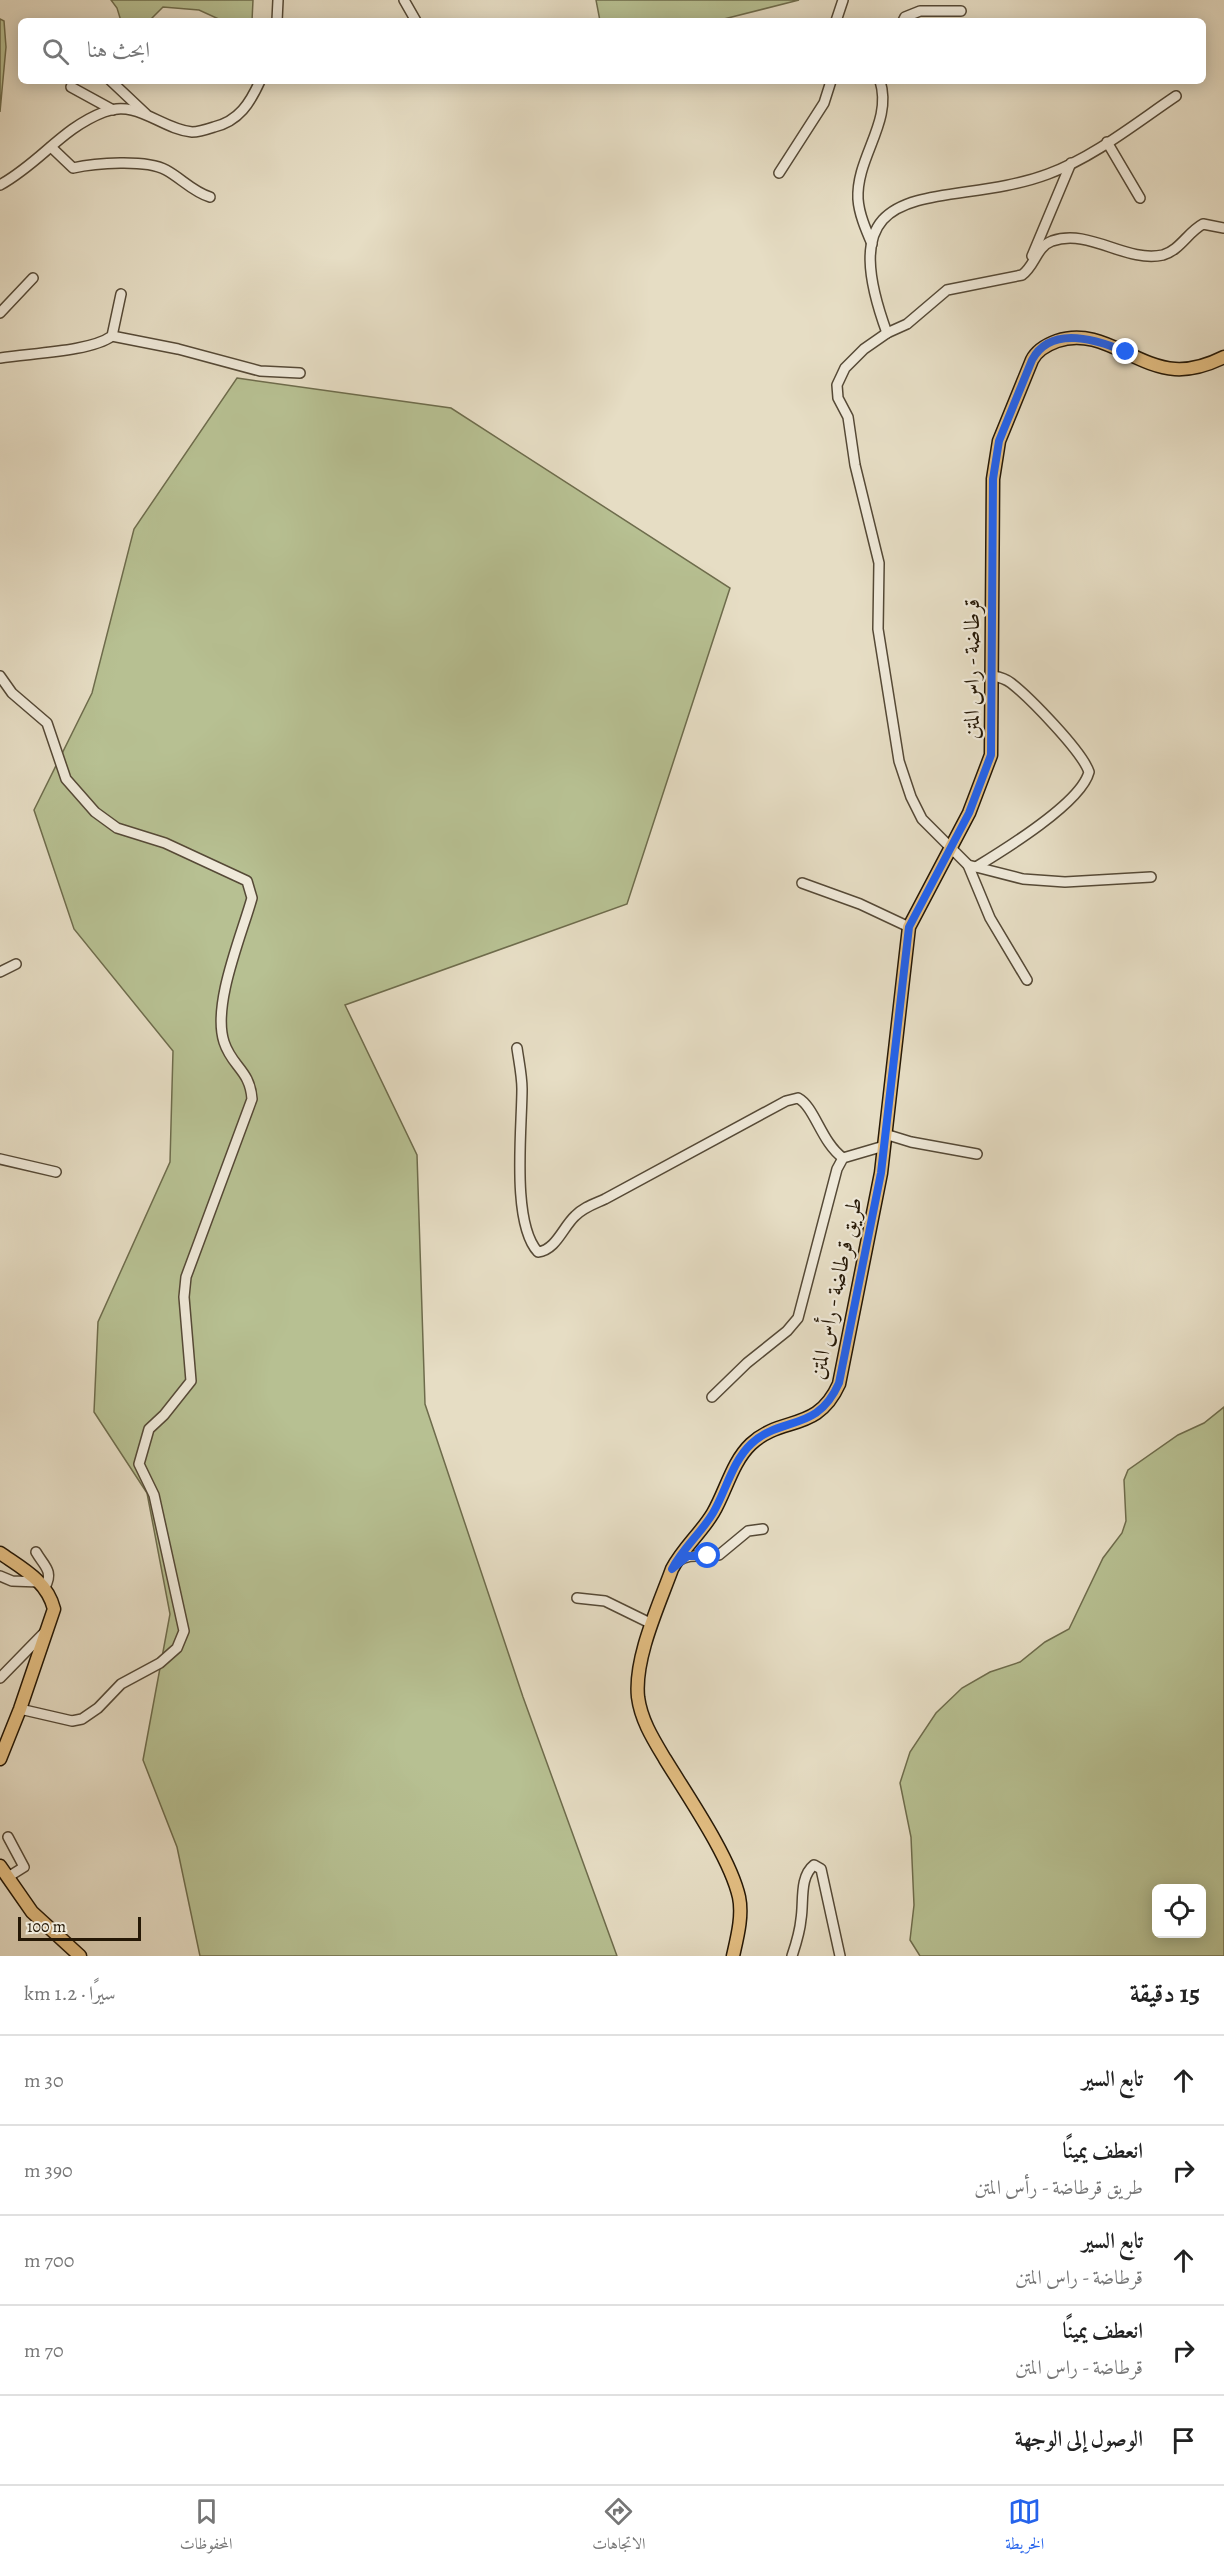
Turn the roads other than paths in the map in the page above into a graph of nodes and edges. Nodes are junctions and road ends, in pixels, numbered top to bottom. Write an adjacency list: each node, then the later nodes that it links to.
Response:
1 (404, 0): 6 (street)
2 (843, 0): 7 (street)
3 (280, 3): 5 (street)
4 (961, 11): 8 (street)
5 (278, 18)
6 (414, 18)
7 (837, 18)
8 (904, 18)
9 (114, 84): 16 (street)
10 (258, 84): 16 (street)
11 (830, 84): 20 (street)
12 (881, 84): 25 (street)
13 (71, 87): 15 (street)
14 (1176, 96): 17 (street)
15 (113, 110): 16 (street); 18 (street)
16 (146, 114)
17 (1107, 142): 19 (street); 23 (street)
18 (51, 147): 21 (street); 22 (street)
19 (1071, 163): 25 (street); 26 (street)
20 (779, 173)
21 (0, 185)
22 (210, 196)
23 (1140, 198)
24 (1224, 228): 26 (street)
25 (872, 244): 30 (street)
26 (1030, 267): 30 (street)
27 (33, 278): 29 (street)
28 (121, 294): 31 (street)
29 (0, 314)
30 (887, 333): 37 (street)
31 (112, 336): 33 (street); 34 (street)
32 (1224, 357): 36 (main road, قرطاضة - راس المتن)
33 (0, 358)
34 (300, 373)
35 (0, 676): 63 (street)
36 (993, 676): 37 (main road, قرطاضة - راس المتن); 38 (street)
37 (951, 847): 38 (street); 41 (main road, قرطاضة - راس المتن)
38 (972, 866): 39 (street); 44 (street)
39 (1151, 877)
40 (802, 883): 41 (street)
41 (909, 927): 46 (main road, قرطاضة - راس المتن)
42 (16, 964): 43 (street)
43 (0, 972)
44 (1027, 980)
45 (517, 1048): 48 (street)
46 (885, 1140): 47 (street); 48 (street); 51 (main road, قرطاضة - راس المتن)
47 (978, 1154)
48 (843, 1158): 52 (street)
49 (0, 1159): 50 (street)
50 (57, 1172)
51 (881, 1173): 56 (main road, طريق قرطاضة - رأس المتن)
52 (712, 1396)
53 (763, 1529): 56 (street)
54 (36, 1551): 58 (street)
55 (0, 1553): 58 (main road)
56 (672, 1569): 60 (main road, طريق قرطاضة - رأس المتن)
57 (0, 1576): 58 (street)
58 (42, 1584): 61 (main road)
59 (577, 1598): 60 (street)
60 (652, 1624): 69 (main road, طريق قرطاضة - رأس المتن)
61 (48, 1629): 62 (street); 63 (main road)
62 (0, 1678)
63 (20, 1709): 64 (main road)
64 (0, 1759)
65 (8, 1837): 67 (street)
66 (0, 1866): 67 (main road)
67 (8, 1877): 68 (main road)
68 (80, 1956)
69 (733, 1956)
70 (792, 1956): 71 (street)
71 (840, 1956)

